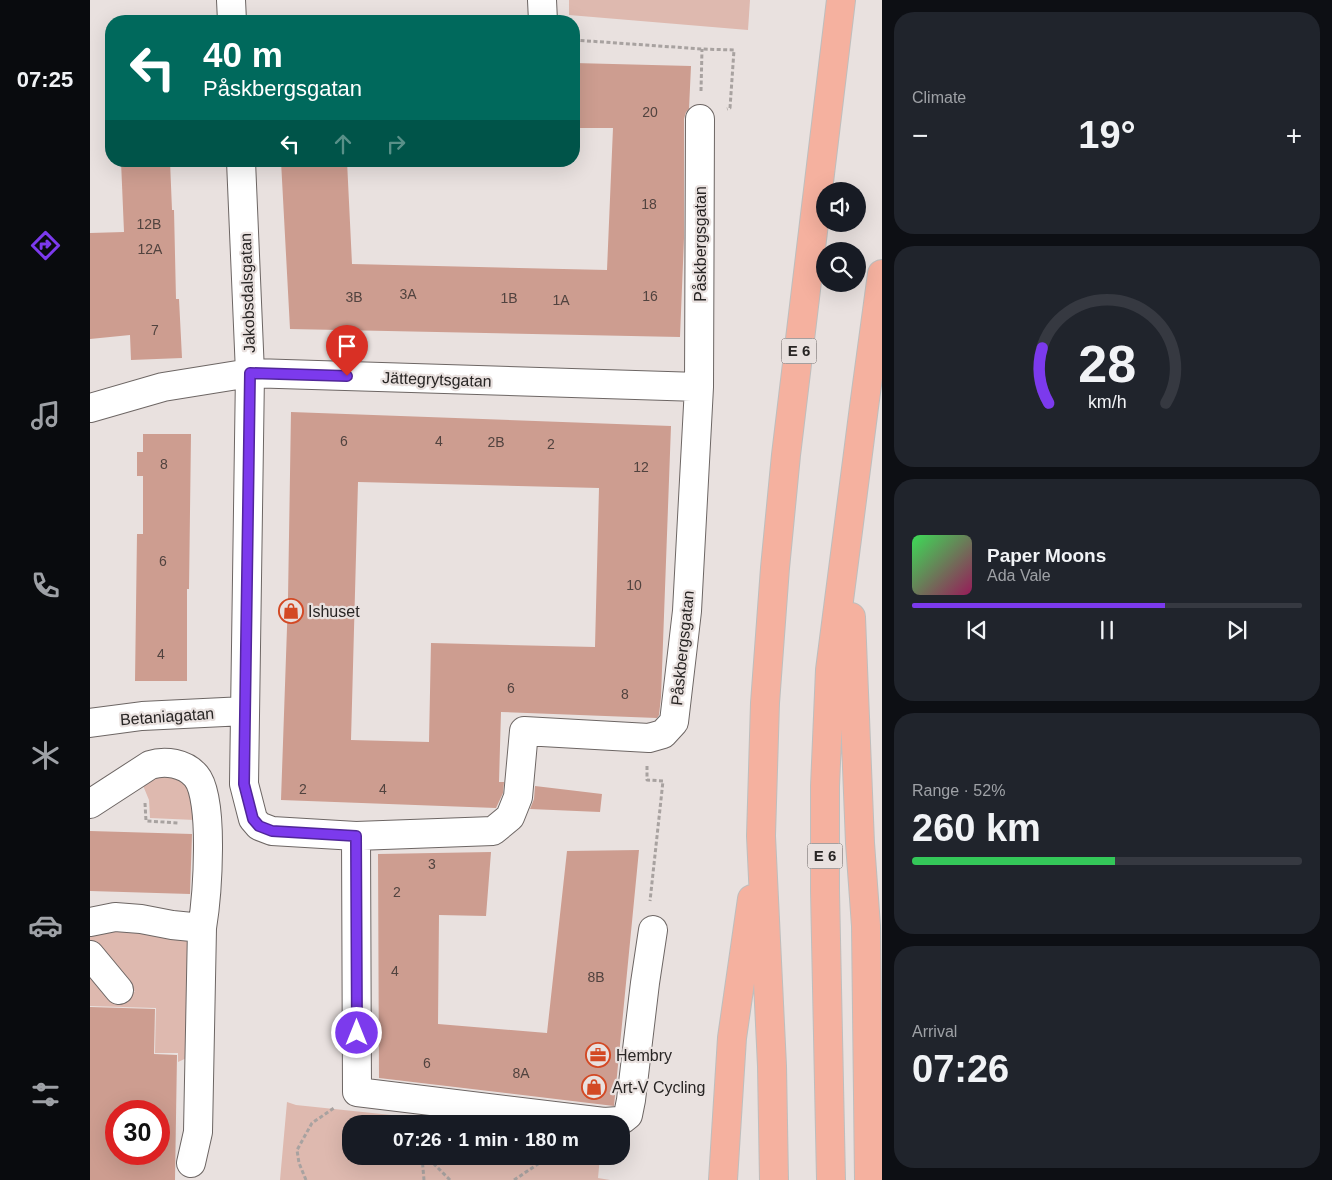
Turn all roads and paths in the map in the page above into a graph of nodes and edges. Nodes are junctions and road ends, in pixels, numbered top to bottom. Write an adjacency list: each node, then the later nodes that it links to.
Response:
1 (231, 0): 4 (street)
2 (542, 0): 5 (street)
3 (841, 0): 22 (highway, E 6)
4 (232, 15)
5 (543, 15)
6 (580, 40): 7 (path)
7 (702, 49): 8 (path); 8 (path)
8 (700, 119): 12 (street, Påskbergsgatan)
9 (241, 167): 11 (street, Jakobsdalsgatan)
10 (882, 274): 14 (highway, E 6)
11 (250, 373): 12 (street, Jättegrytsgatan); 13 (street, Jättegrytsgatan); 15 (street, Jakobsdalsgatan)
12 (699, 387): 17 (street, Påskbergsgatan)
13 (90, 408)
14 (848, 533): 39 (highway, E 6); 40 (highway)
15 (245, 711): 16 (street, Betaniagatan); 21 (street, Jakobsdalsgatan)
16 (90, 723)
17 (649, 738): 21 (street); 25 (path)
18 (131, 777): 19 (street); 20 (path); 20 (street)
19 (90, 804)
20 (207, 824): 24 (street)
21 (356, 836): 28 (street)
22 (761, 836): 37 (highway); 38 (highway, E 6)
23 (90, 922): 24 (street)
24 (202, 928): 29 (street)
25 (653, 930): 28 (street)
26 (90, 955): 27 (street)
27 (119, 990)
28 (357, 1092): 33 (path)
29 (191, 1164)
30 (423, 1165): 34 (path)
31 (435, 1165): 35 (path)
32 (536, 1165): 36 (path)
33 (306, 1180)
34 (424, 1180)
35 (450, 1180)
36 (514, 1180)
37 (723, 1180)
38 (774, 1180)
39 (831, 1180)
40 (870, 1180)

